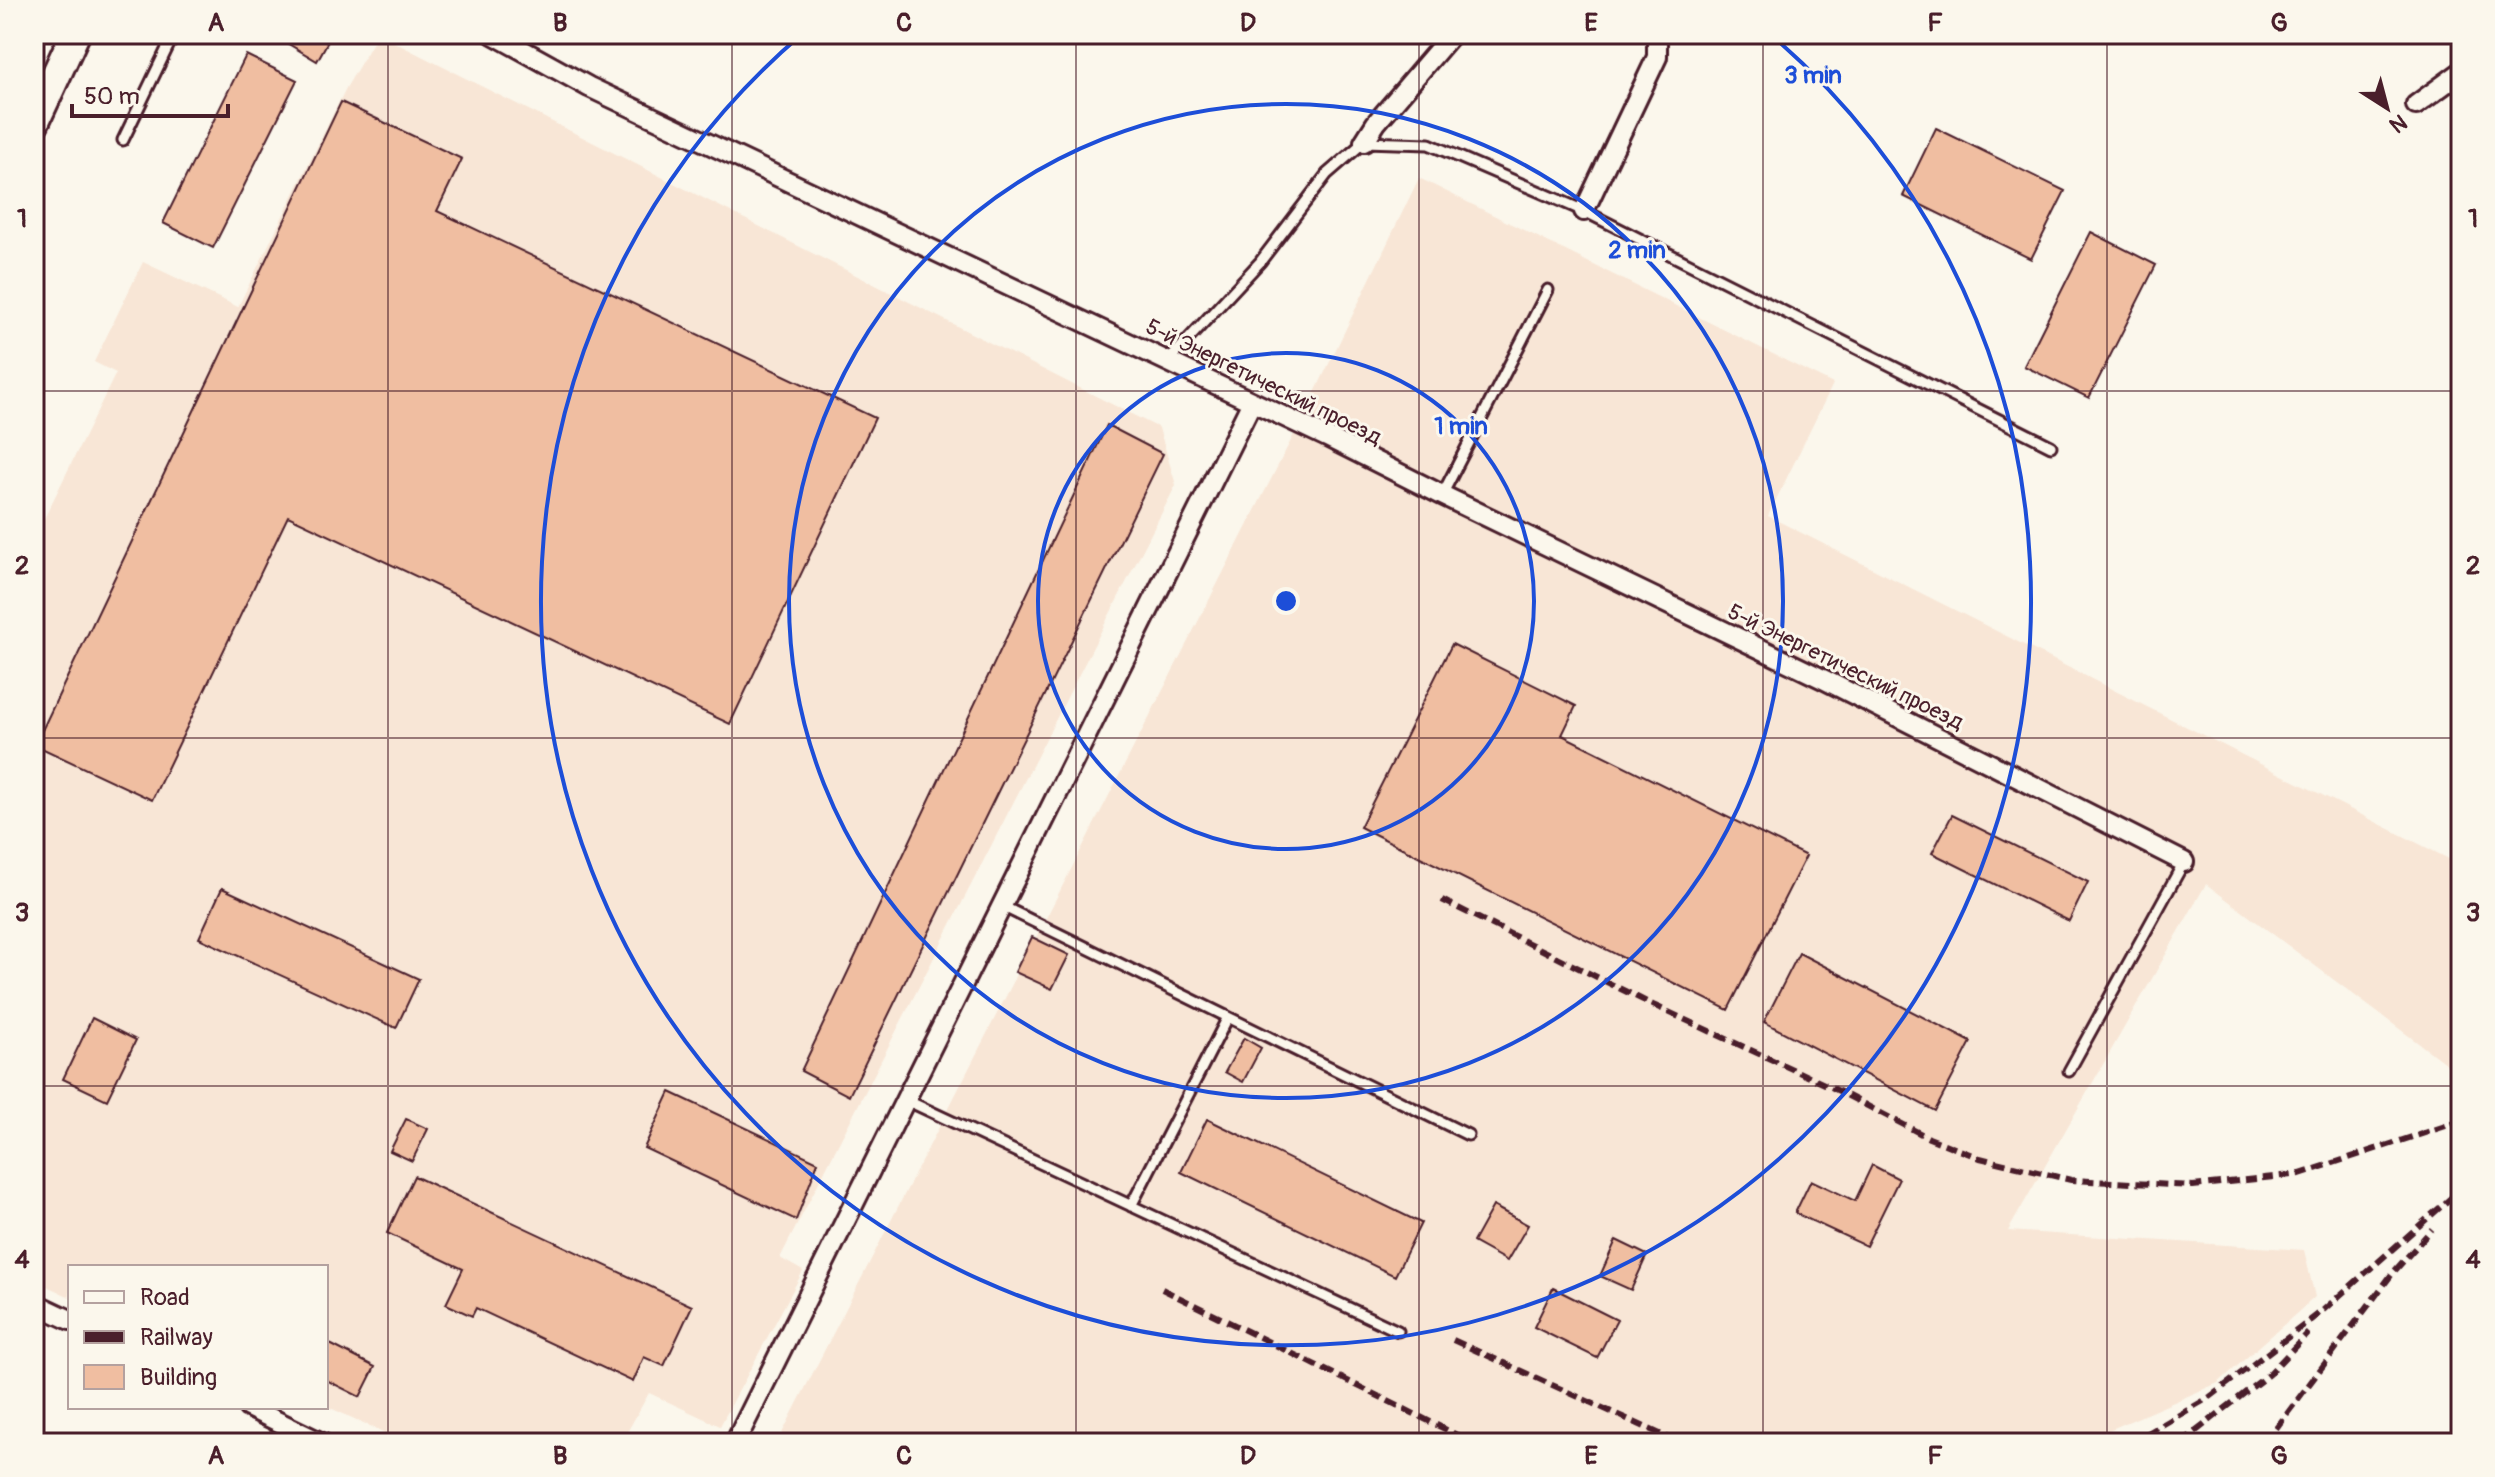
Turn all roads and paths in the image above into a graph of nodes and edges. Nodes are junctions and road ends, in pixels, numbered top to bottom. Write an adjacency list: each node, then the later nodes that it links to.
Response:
1 (75, 34): 8 (main road)
2 (174, 34): 9 (lane)
3 (493, 34): 13 (street, 5-й Энергетический проезд)
4 (1452, 34): 10 (street)
5 (1657, 34): 11 (street)
6 (2461, 72): 7 (street)
7 (2416, 105)
8 (35, 118)
9 (123, 140)
10 (1364, 142): 11 (lane); 13 (lane)
11 (1584, 211): 15 (lane)
12 (1548, 290): 16 (lane)
13 (1168, 361): 14 (street, 5-й Энергетический проезд)
14 (1252, 402): 16 (street, 5-й Энергетический проезд); 18 (street)
15 (2051, 446)
16 (1442, 495): 17 (street, 5-й Энергетический проезд)
17 (2184, 862): 20 (lane)
18 (1002, 906): 19 (lane); 21 (street)
19 (1228, 1017): 22 (lane); 23 (lane)
20 (2069, 1071)
21 (906, 1100): 23 (lane); 29 (street)
22 (1468, 1135)
23 (1131, 1206): 26 (lane)
24 (34, 1303): 25 (street)
25 (68, 1319)
26 (1398, 1331)
27 (252, 1409): 28 (street)
28 (322, 1443)
29 (735, 1443)

